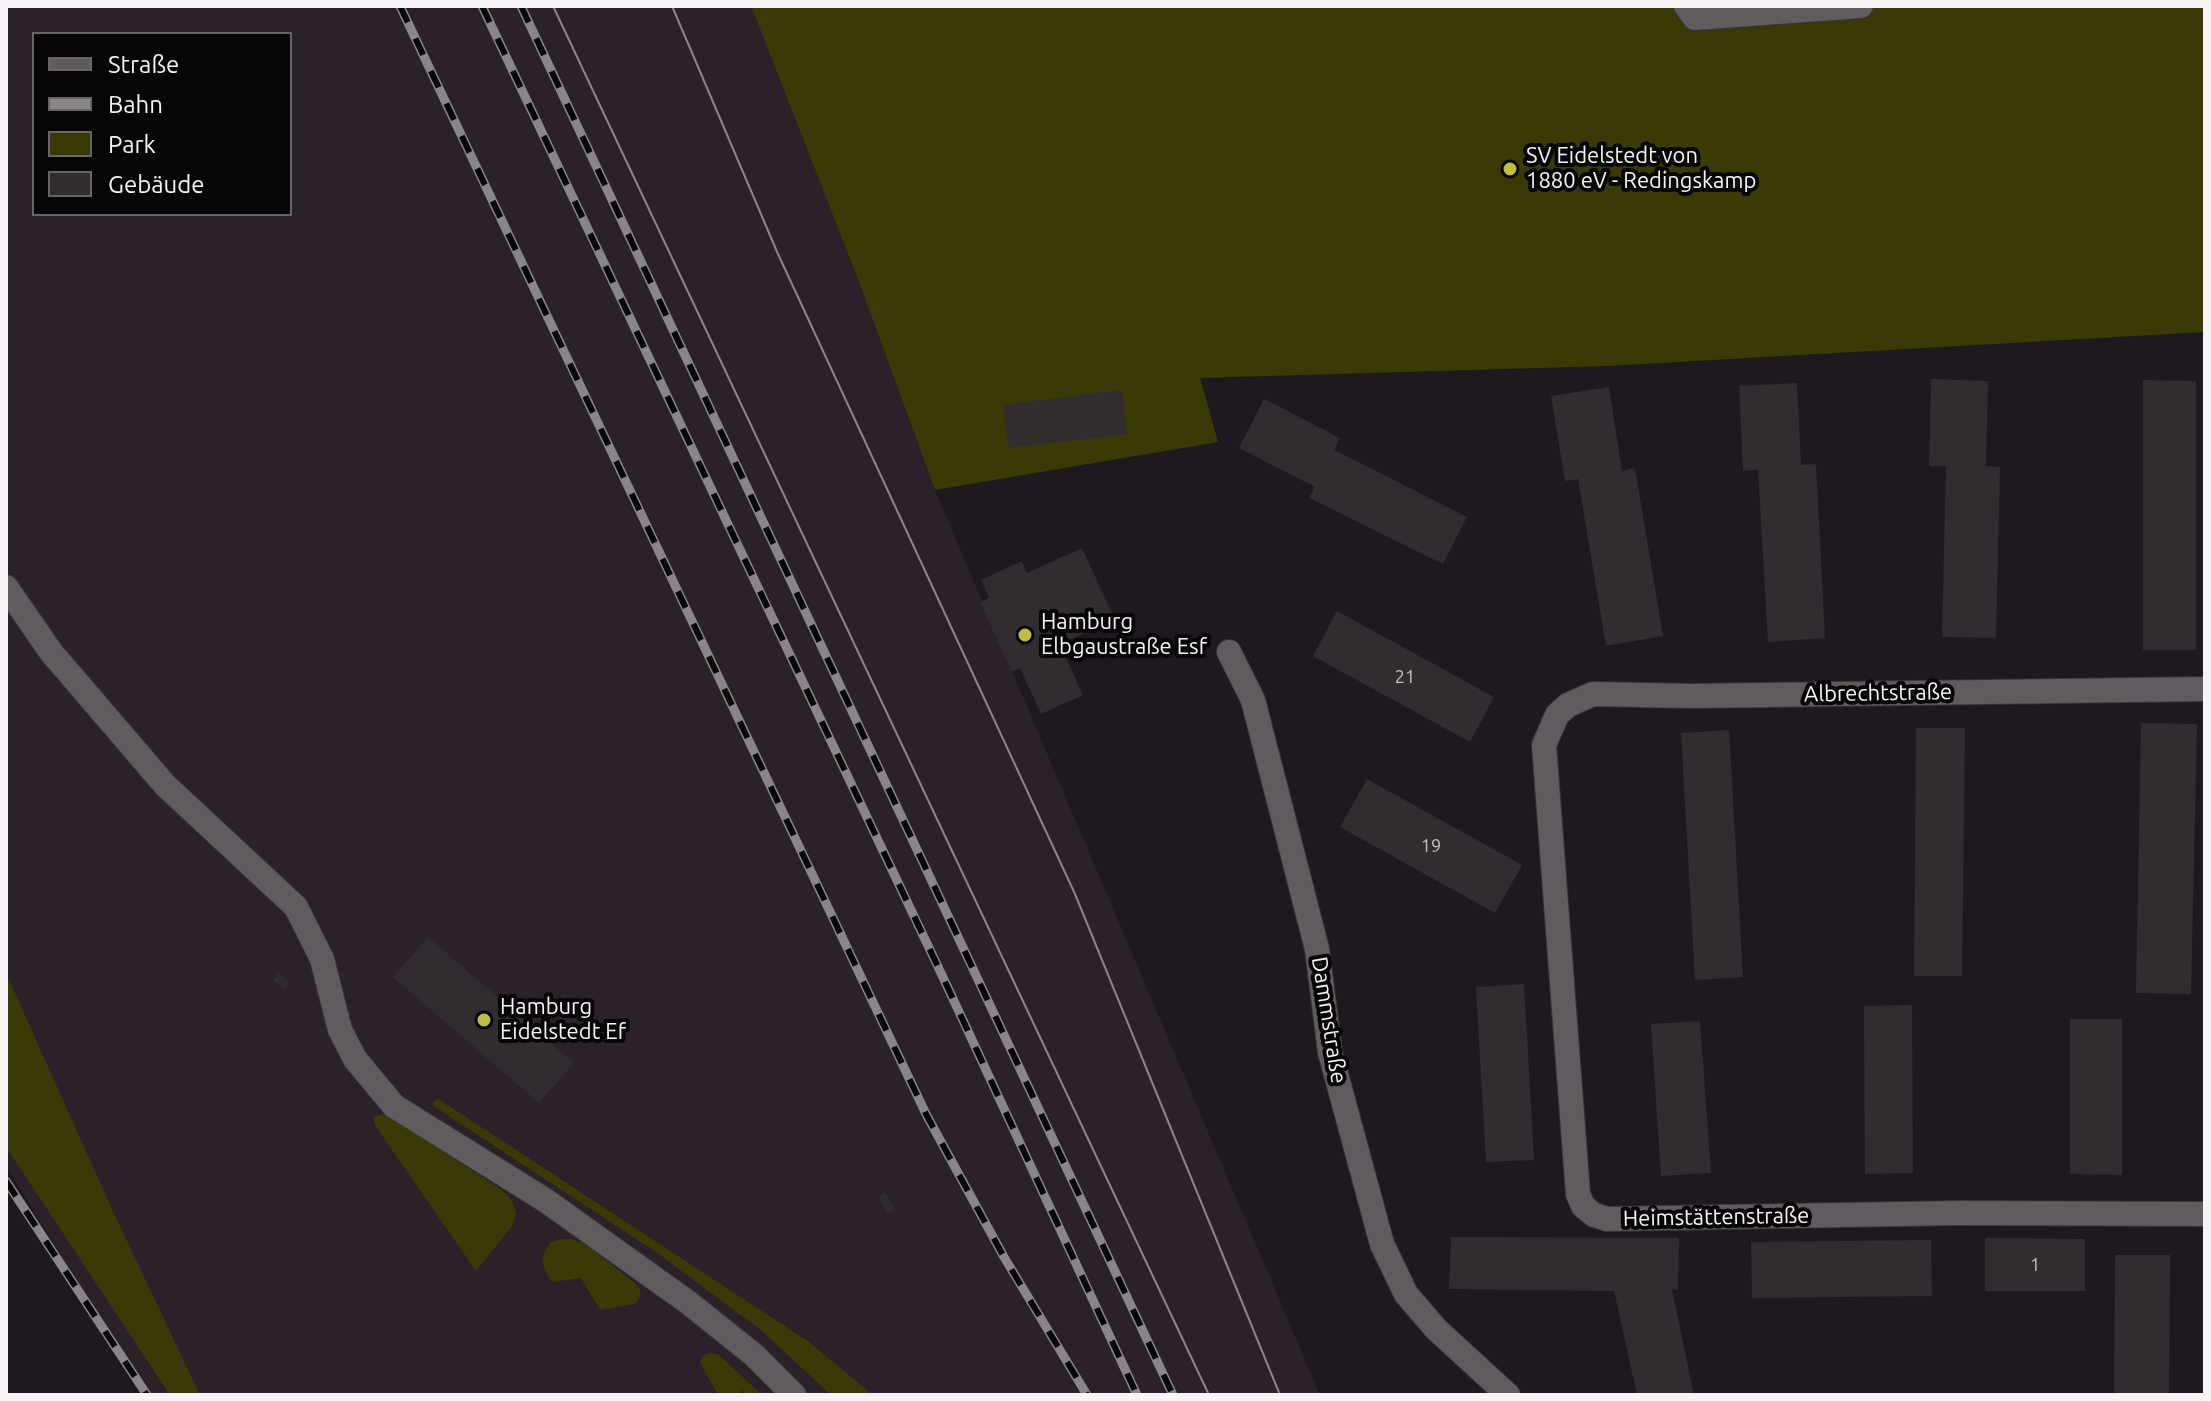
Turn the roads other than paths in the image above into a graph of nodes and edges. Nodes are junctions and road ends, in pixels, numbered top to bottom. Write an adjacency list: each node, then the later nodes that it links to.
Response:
1 (1686, 6): 2 (street)
2 (1861, 6)
3 (6, 587): 8 (street)
4 (1229, 652): 9 (street, Dammstraße)
5 (2205, 689): 6 (street, Albrechtstraße)
6 (1557, 715): 7 (street, Heimstättenstraße)
7 (2205, 1214)
8 (794, 1395)
9 (1508, 1395)

